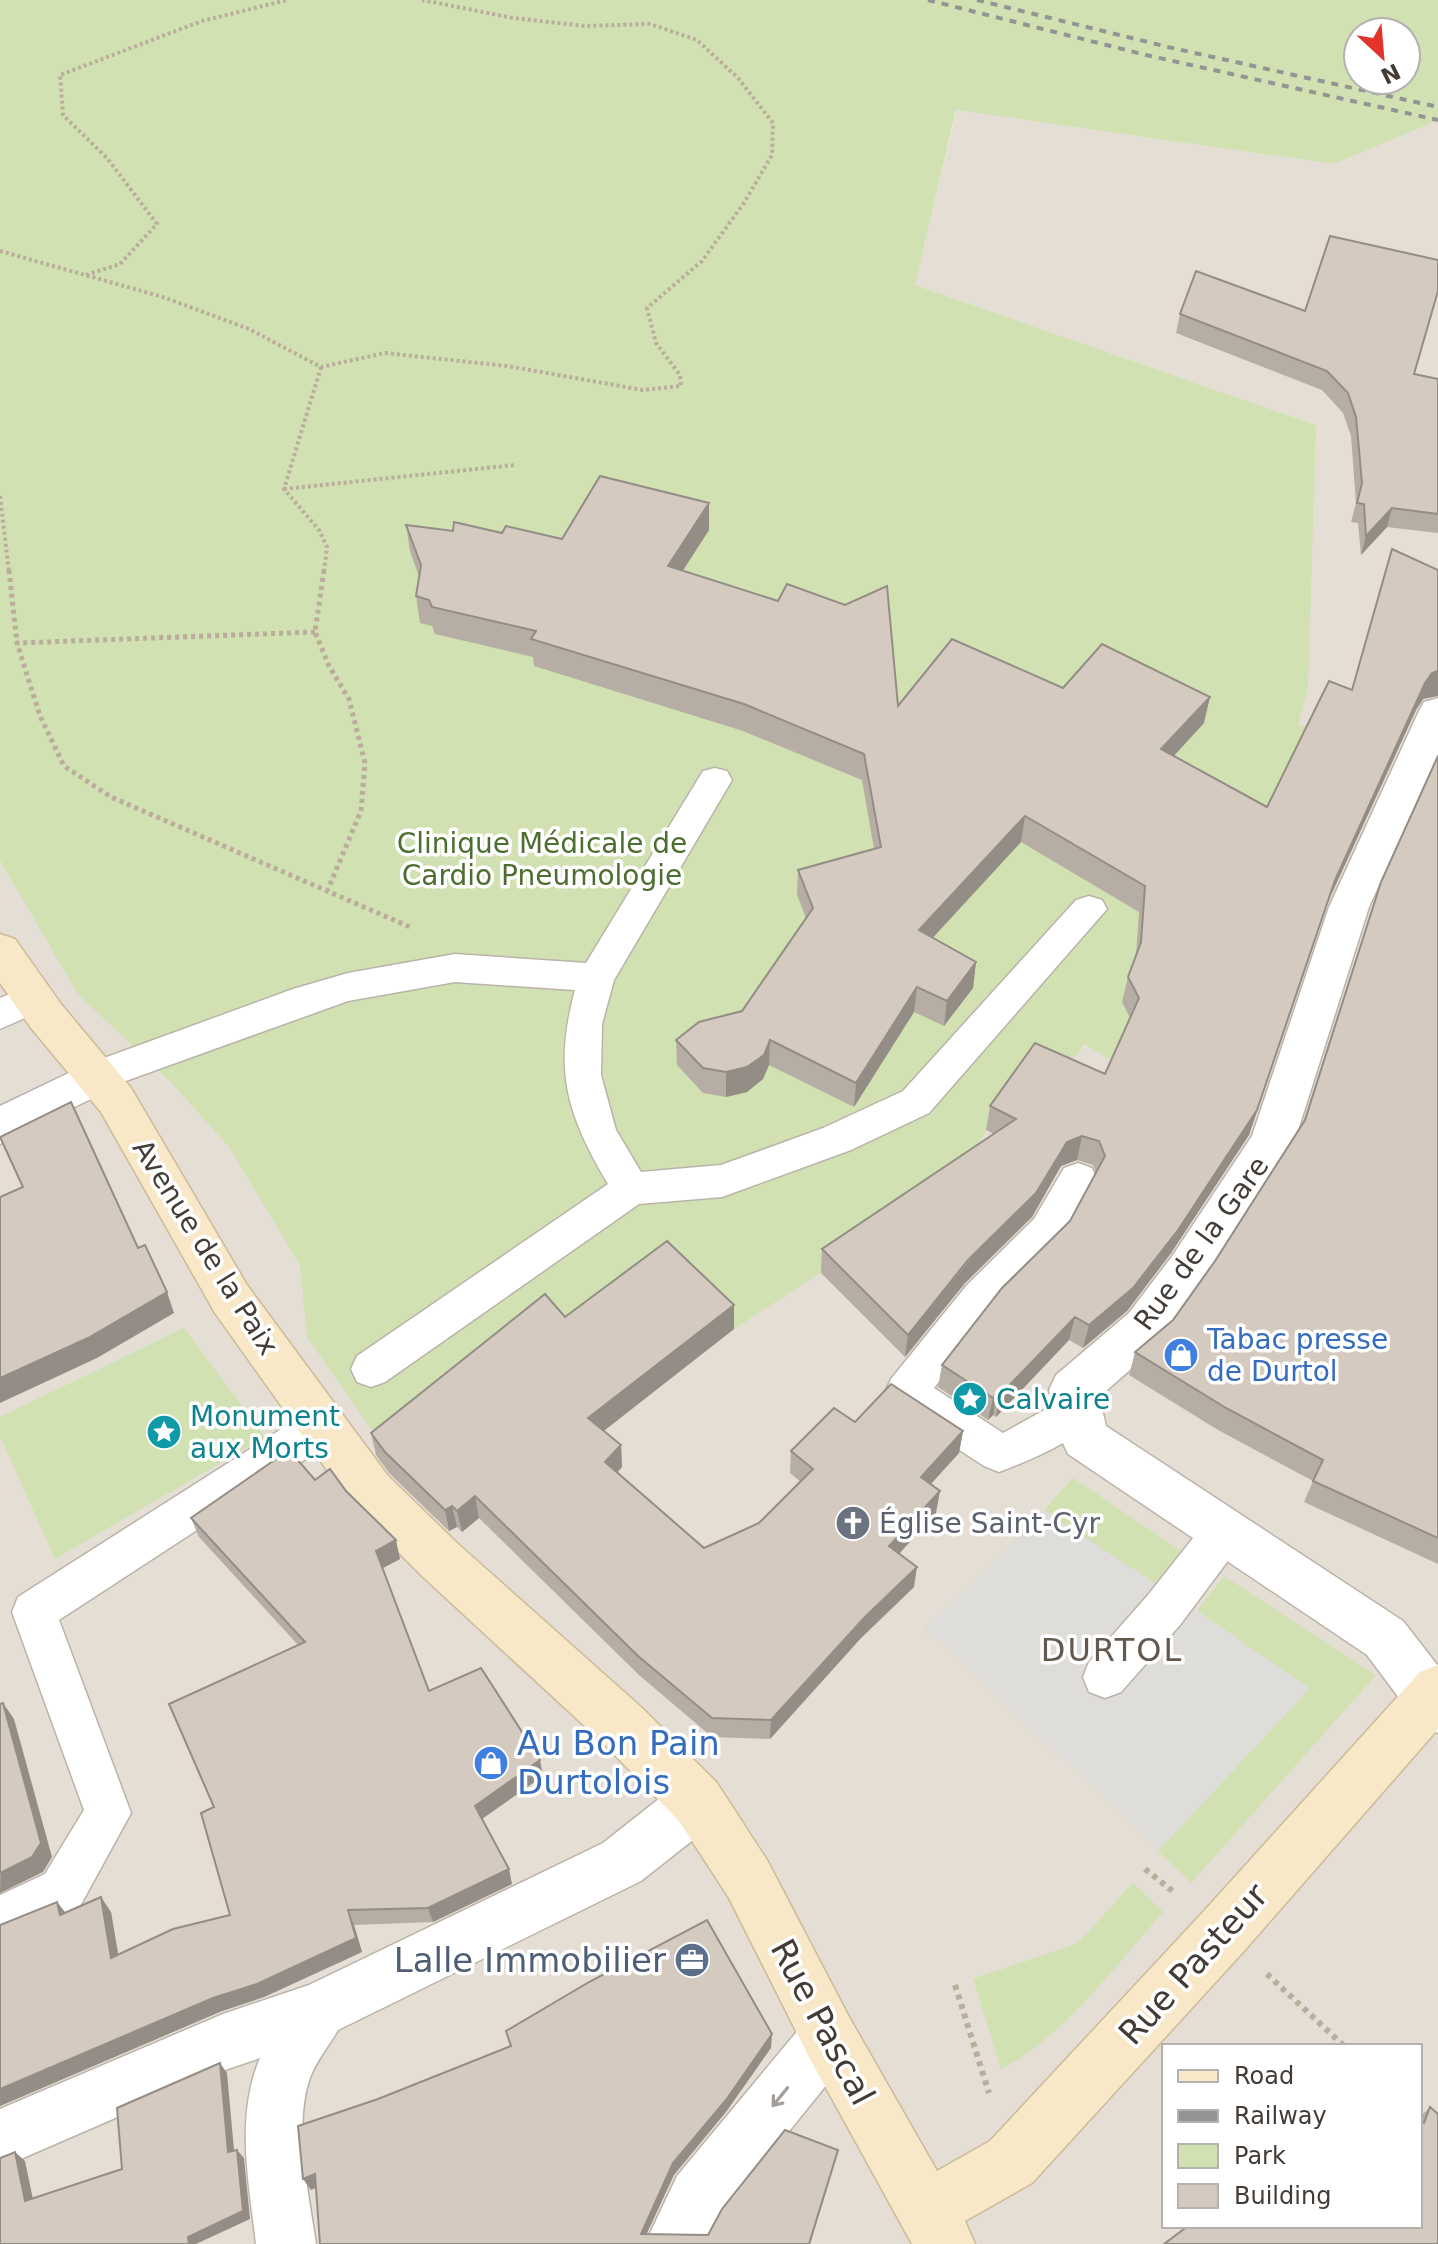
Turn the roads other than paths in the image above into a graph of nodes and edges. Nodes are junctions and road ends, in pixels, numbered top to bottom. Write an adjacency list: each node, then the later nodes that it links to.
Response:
1 (1438, 711): 12 (street, Rue de la Gare)
2 (715, 780): 5 (lane)
3 (1089, 909): 10 (lane)
4 (0, 950): 6 (main road, Avenue de la Paix)
5 (596, 978): 7 (lane); 10 (lane)
6 (17, 1006): 7 (main road, Avenue de la Paix)
7 (98, 1076): 8 (street); 13 (main road, Avenue de la Paix)
8 (0, 1126)
9 (1078, 1179): 12 (lane)
10 (631, 1189): 11 (lane)
11 (371, 1369)
12 (1077, 1410): 14 (street)
13 (323, 1425): 17 (main road, Avenue de la Paix); 18 (lane)
14 (1224, 1532): 15 (lane); 16 (street)
15 (1105, 1677)
16 (1436, 1698): 22 (main road, Rue Pasteur)
17 (698, 1802): 19 (street); 20 (main road, Rue Pascal)
18 (0, 1919)
19 (318, 2010): 21 (street); 23 (street)
20 (829, 2037): 22 (main road, Rue Pascal); 24 (street, one-way to 24)
21 (0, 2139)
22 (936, 2227)
23 (286, 2244)
24 (675, 2244)

